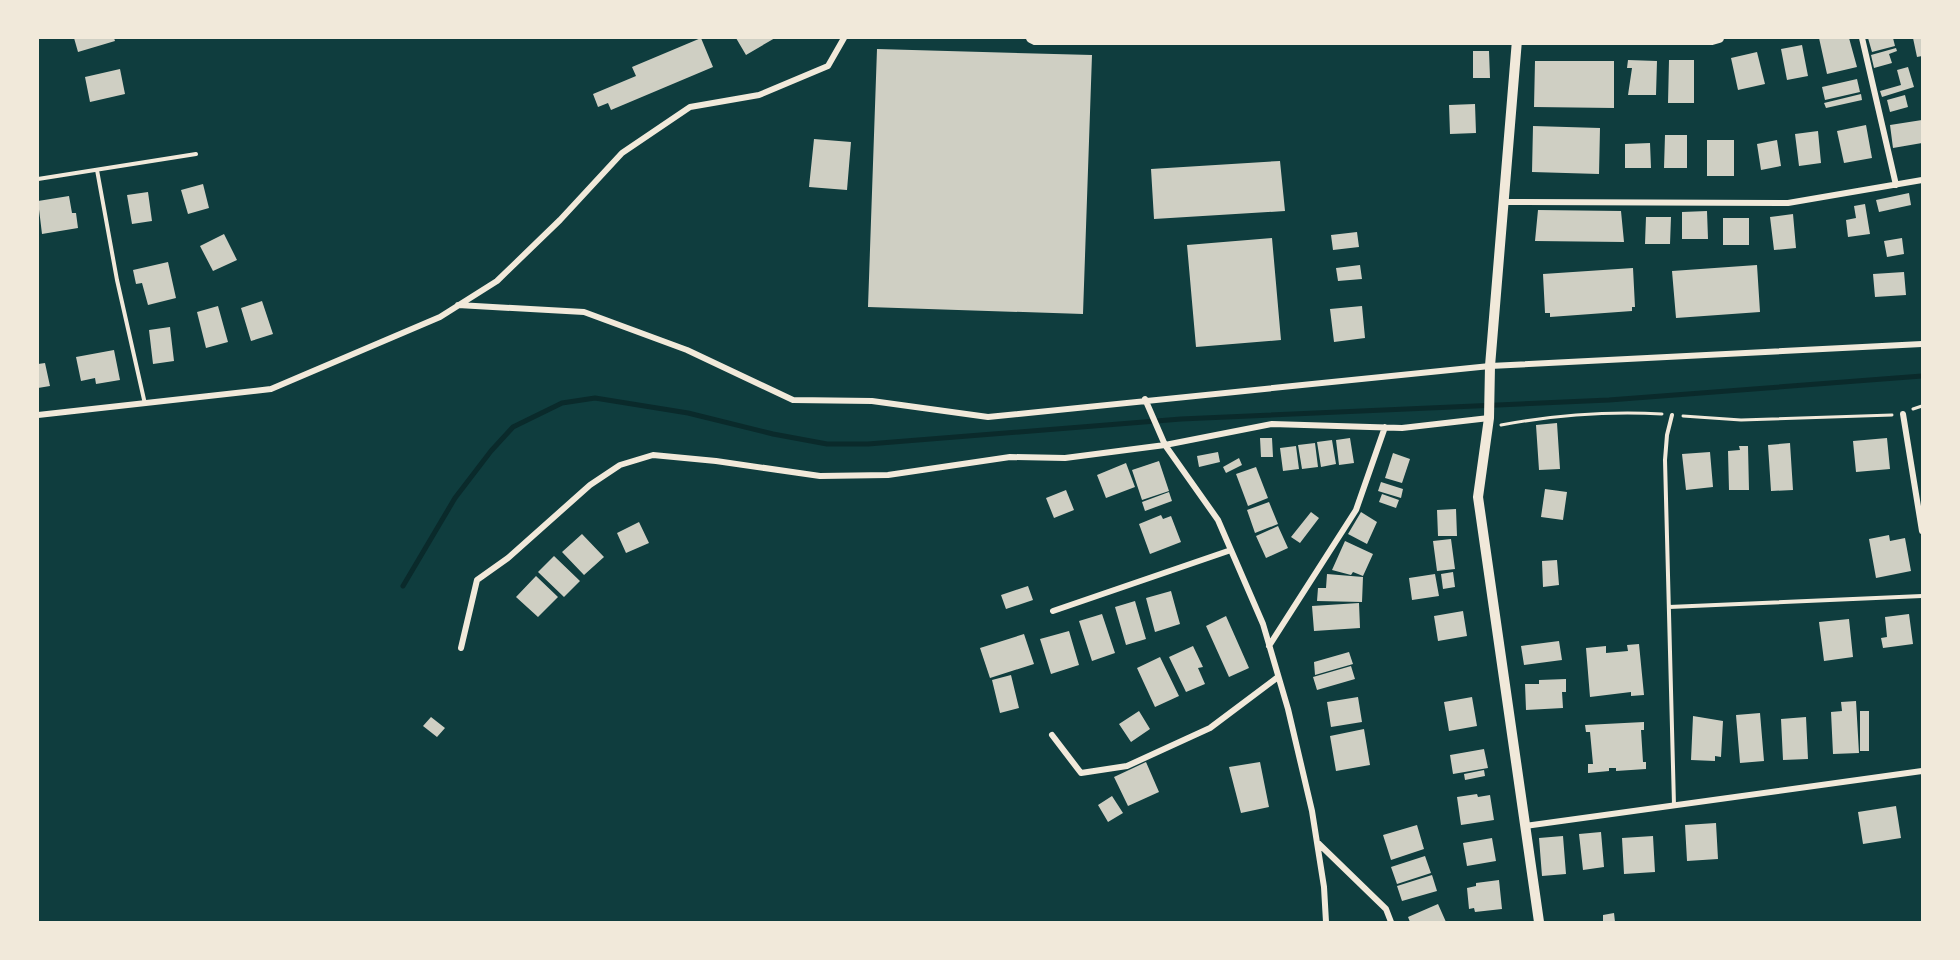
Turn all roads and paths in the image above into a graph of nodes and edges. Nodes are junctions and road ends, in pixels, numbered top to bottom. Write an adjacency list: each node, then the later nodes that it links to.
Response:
1 (844, 38): 14 (street)
2 (1031, 38): 5 (street)
3 (1719, 38): 7 (street)
4 (1862, 38): 12 (street)
5 (1078, 39): 6 (street)
6 (1218, 39): 7 (street)
7 (1517, 39): 13 (street)
8 (195, 154): 9 (lane)
9 (97, 170): 10 (lane); 18 (lane)
10 (38, 179)
11 (1923, 180): 12 (street)
12 (1896, 185): 13 (street)
13 (1503, 202): 16 (street)
14 (458, 305): 17 (street); 18 (street)
15 (1923, 344): 16 (street)
16 (1491, 371): 17 (street); 22 (street)
17 (1145, 399): 24 (street)
18 (145, 405): 21 (street)
19 (1903, 414): 20 (path); 25 (street)
20 (1672, 415): 22 (path); 28 (lane)
21 (38, 416)
22 (1488, 423): 23 (street); 36 (street)
23 (1385, 427): 24 (street); 30 (street)
24 (1165, 445): 26 (street); 31 (street)
25 (1923, 531)
26 (1231, 550): 29 (street); 30 (street)
27 (1923, 596): 28 (lane)
28 (1669, 607): 35 (lane)
29 (1053, 611)
30 (1269, 646): 32 (street)
31 (461, 648)
32 (1278, 677): 33 (street); 37 (street)
33 (1052, 735)
34 (1923, 771): 35 (street)
35 (1674, 805): 36 (street)
36 (1525, 826): 40 (street)
37 (1317, 842): 38 (street); 39 (street)
38 (1326, 922)
39 (1391, 922)
40 (1539, 922)

